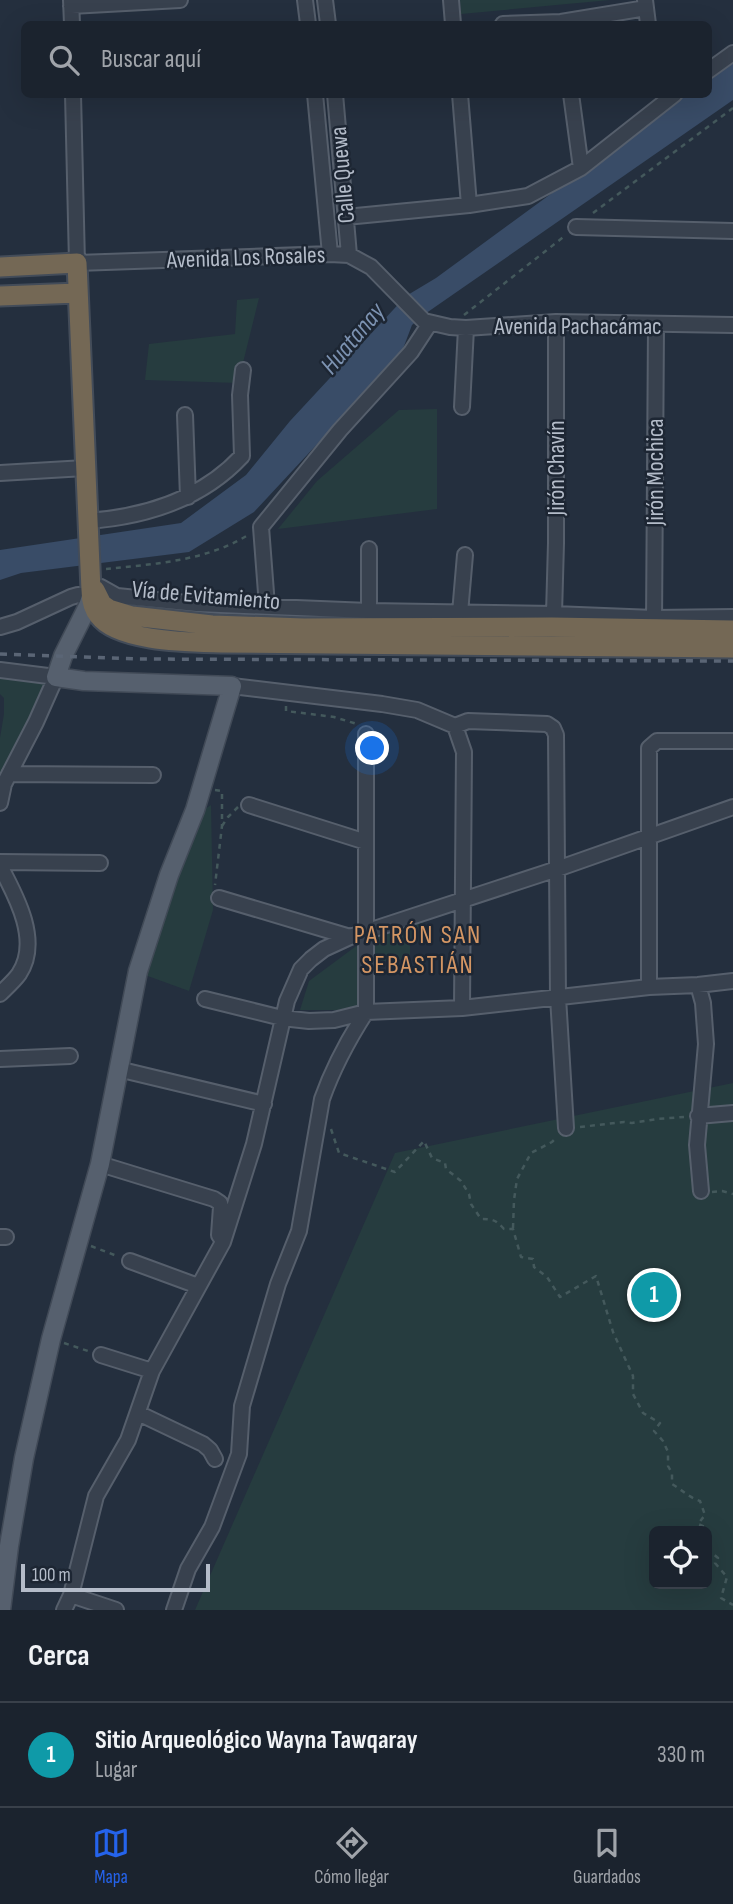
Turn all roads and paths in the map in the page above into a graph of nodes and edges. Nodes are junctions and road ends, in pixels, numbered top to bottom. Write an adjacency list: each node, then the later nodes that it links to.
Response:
1 (180, 0): 5 (street)
2 (305, 0): 8 (street)
3 (325, 0): 9 (street)
4 (451, 0): 10 (street)
5 (71, 3): 7 (street)
6 (645, 4): 11 (street)
7 (72, 21)
8 (308, 21)
9 (328, 21)
10 (453, 21)
11 (571, 21)
12 (733, 53): 13 (street)
13 (712, 69)
14 (73, 98): 27 (street)
15 (315, 98): 25 (street, Calle Quewa)
16 (335, 98): 22 (street, Calle Quewa)
17 (460, 98): 21 (street)
18 (572, 98): 20 (street)
19 (660, 100): 20 (street)
20 (581, 168): 21 (street)
21 (469, 205): 22 (street)
22 (346, 217): 26 (street, Calle Quewa)
23 (576, 227): 24 (street)
24 (733, 231)
25 (330, 254): 26 (street, Avenida Los Rosales); 27 (street, Avenida Los Rosales)
26 (349, 255): 31 (street, Avenida Los Rosales)
27 (77, 263): 28 (highway); 29 (highway)
28 (0, 267)
29 (78, 293): 30 (highway); 39 (highway)
30 (0, 296)
31 (427, 322): 35 (street, Avenida Pachacámac); 43 (street)
32 (555, 322): 33 (street, Avenida Pachacámac); 35 (street, Avenida Pachacámac); 50 (street, Jirón Chavín)
33 (656, 325): 34 (street, Avenida Pachacámac); 52 (street, Jirón Mochica)
34 (733, 325)
35 (466, 328): 37 (street)
36 (243, 370): 41 (street)
37 (462, 407)
38 (186, 415): 41 (street)
39 (85, 468): 40 (street); 42 (highway)
40 (0, 473)
41 (188, 497): 42 (street)
42 (87, 525): 46 (highway)
43 (261, 527): 46 (path); 47 (street)
44 (369, 550): 48 (street)
45 (465, 555): 49 (street)
46 (91, 578): 47 (street); 52 (highway, Vía de Evitamiento); 53 (street); 55 (highway, Vía de Evitamiento); 57 (main road)
47 (267, 606): 48 (street)
48 (369, 611): 49 (street)
49 (460, 613): 50 (street)
50 (554, 614): 52 (street)
51 (733, 618): 52 (street)
52 (654, 623): 54 (highway, Vía de Evitamiento)
53 (0, 627)
54 (733, 630)
55 (733, 648)
56 (0, 670): 57 (street)
57 (56, 677): 58 (main road); 63 (street)
58 (232, 686): 59 (street); 90 (main road)
59 (285, 692): 60 (street); 61 (path)
60 (455, 726): 74 (street); 76 (street)
61 (366, 734): 71 (street)
62 (733, 741): 70 (street)
63 (9, 774): 64 (street); 66 (street)
64 (153, 775)
65 (212, 793): 69 (path)
66 (0, 803)
67 (249, 805): 69 (path); 71 (street)
68 (733, 807): 70 (street)
69 (222, 826): 75 (path)
70 (648, 837): 74 (street); 81 (street)
71 (366, 842): 77 (street)
72 (100, 863): 73 (street)
73 (0, 864): 82 (street)
74 (557, 869): 76 (street); 83 (street)
75 (219, 898): 78 (street)
76 (464, 898): 77 (street); 85 (street)
77 (365, 932): 78 (street); 86 (street)
78 (350, 937): 87 (street)
79 (733, 981): 80 (street)
80 (698, 985): 81 (street); 93 (street)
81 (649, 987): 83 (street)
82 (0, 994)
83 (558, 997): 85 (street); 95 (street)
84 (205, 999): 87 (street)
85 (462, 1008): 86 (street)
86 (366, 1012): 87 (street); 116 (street)
87 (282, 1018): 91 (street)
88 (70, 1056): 89 (street)
89 (0, 1059)
90 (118, 1069): 91 (street); 96 (main road)
91 (264, 1104): 101 (street)
92 (733, 1113): 93 (street)
93 (698, 1116): 95 (path); 97 (street)
94 (330, 1124): 99 (path)
95 (566, 1128): 99 (path)
96 (100, 1164): 100 (main road); 101 (street)
97 (701, 1191): 98 (path)
98 (733, 1194)
99 (513, 1229): 109 (path)
100 (77, 1241): 102 (path); 104 (main road)
101 (223, 1242): 103 (street)
102 (130, 1261): 103 (street)
103 (198, 1286): 106 (street)
104 (51, 1339): 105 (path); 113 (main road)
105 (101, 1355): 106 (street)
106 (152, 1371): 107 (street)
107 (138, 1413): 108 (street); 111 (street)
108 (215, 1459)
109 (703, 1526)
110 (712, 1553): 112 (path)
111 (71, 1595): 114 (street); 115 (street)
112 (733, 1605)
113 (1, 1610)
114 (65, 1610)
115 (116, 1610)
116 (174, 1610)

